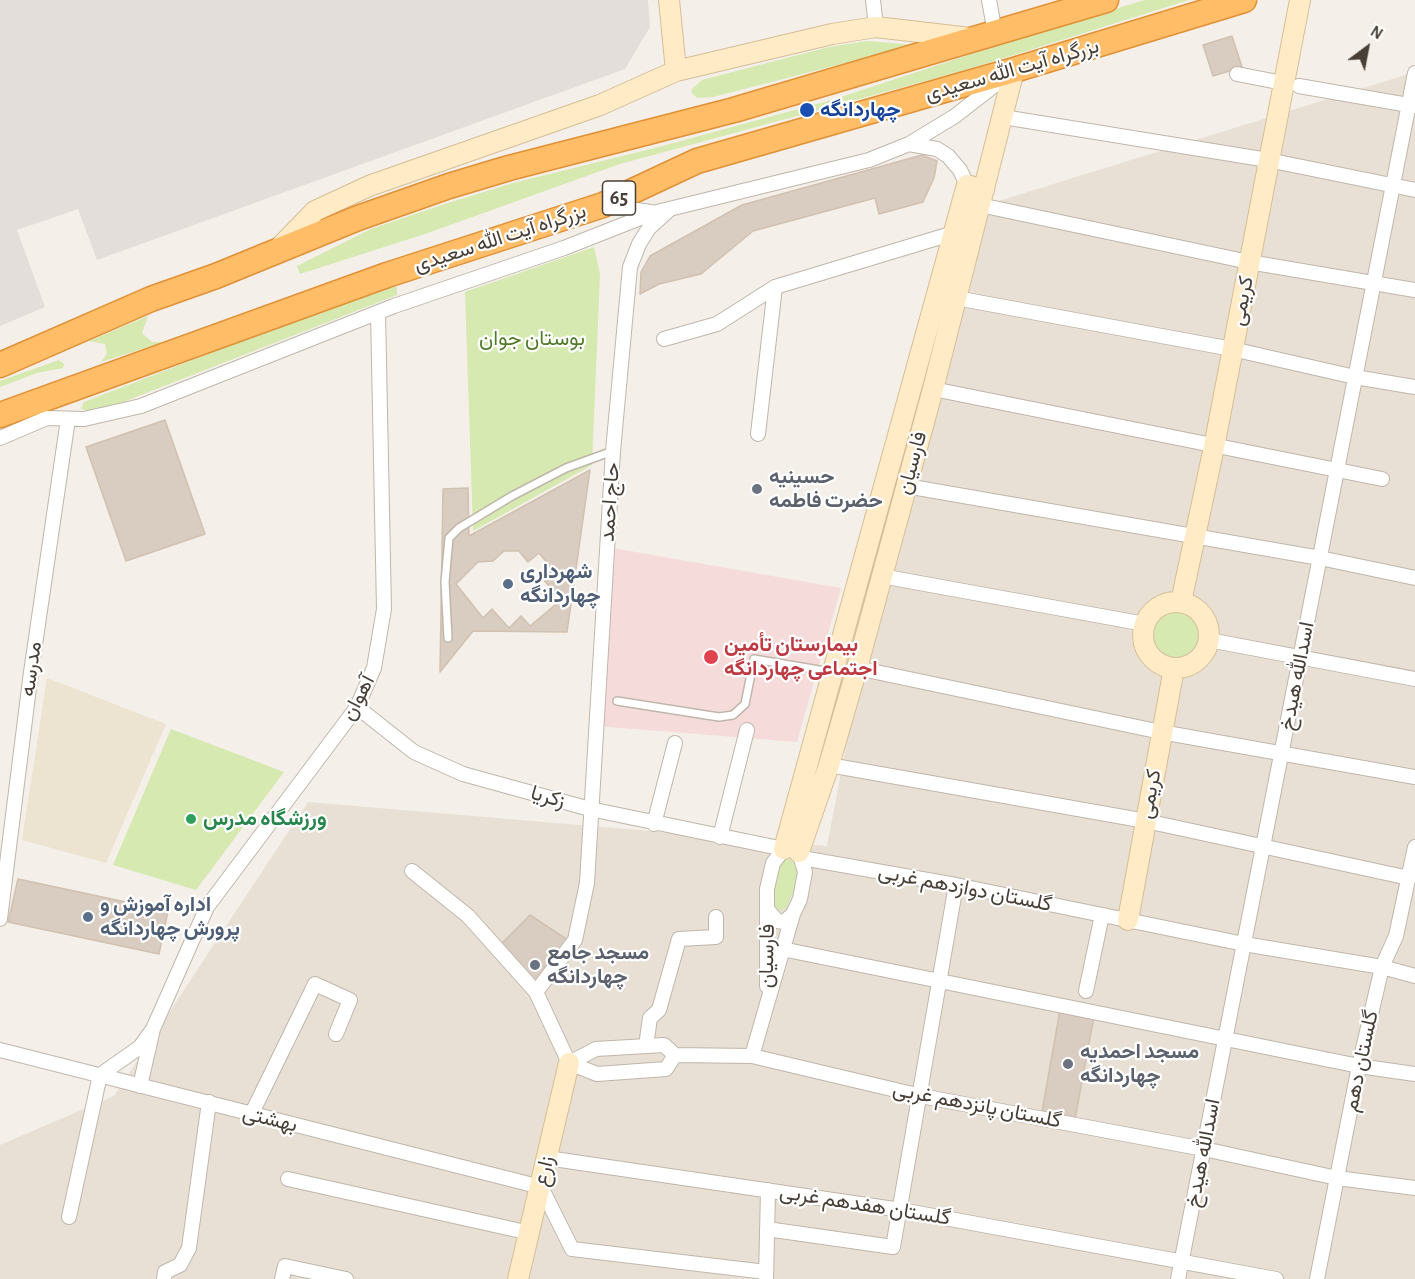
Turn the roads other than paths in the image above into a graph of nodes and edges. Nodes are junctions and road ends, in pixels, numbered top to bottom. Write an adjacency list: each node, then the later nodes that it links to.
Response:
1 (669, 0): 10 (street)
2 (873, 0): 7 (street)
3 (989, 0): 8 (street)
4 (1106, 0): 8 (highway, بزرگراه آیت الله سعیدی)
5 (1244, 0): 9 (highway, بزرگراه آیت الله سعیدی / 65)
6 (1300, 0): 13 (street, کریمی)
7 (876, 27): 8 (street); 10 (street)
8 (987, 36): 25 (highway, بزرگراه آیت الله سعیدی)
9 (1014, 70): 15 (street, فارسیان); 16 (street); 21 (highway, بزرگراه آیت الله سعیدی / 65)
10 (676, 71): 25 (street)
11 (1415, 73): 14 (street, اسدالله هیدخ)
12 (1237, 74): 13 (street)
13 (1291, 85): 14 (street); 17 (street, کریمی)
14 (1412, 105): 18 (street, اسدالله هیدخ)
15 (1003, 117): 17 (street); 20 (street, فارسیان)
16 (909, 144): 20 (street); 22 (street)
17 (1268, 160): 18 (street); 26 (street, کریمی)
18 (1393, 186): 19 (street); 27 (street, اسدالله هیدخ)
19 (1415, 190)
20 (977, 194): 24 (street, فارسیان); 26 (street); 30 (street, فارسیان)
21 (603, 205): 23 (street); 38 (highway, بزرگراه آیت الله سعیدی / 65)
22 (670, 208): 23 (street); 44 (street, حاج احمد)
23 (653, 213): 31 (street)
24 (954, 233): 28 (street); 59 (street, فارسیان)
25 (278, 249): 34 (highway, بزرگراه آیت الله سعیدی)
26 (1249, 262): 27 (street); 33 (street, کریمی)
27 (1374, 282): 29 (street); 35 (street, اسدالله هیدخ)
28 (775, 287): 32 (street); 41 (street)
29 (1415, 290)
30 (956, 298): 33 (street); 37 (street, فارسیان)
31 (378, 312): 40 (street); 62 (street, آهوان)
32 (664, 339)
33 (1232, 349): 35 (street); 43 (street, کریمی)
34 (0, 365)
35 (1355, 377): 36 (street); 45 (street, اسدالله هیدخ)
36 (1415, 387)
37 (933, 389): 43 (street); 47 (street, فارسیان)
38 (44, 409): 39 (highway, بزرگراه آیت الله سعیدی / 65); 40 (street); 42 (street)
39 (0, 415)
40 (68, 419): 83 (street, مدرسه)
41 (758, 435)
42 (0, 438)
43 (1214, 447): 45 (street); 48 (street, کریمی)
44 (614, 451): 54 (lane); 69 (street, حاج احمد)
45 (1337, 470): 46 (street); 49 (street, اسدالله هیدخ)
46 (1382, 479)
47 (906, 486): 48 (street); 50 (street, فارسیان)
48 (1194, 537): 49 (street); 52 (street, کریمی)
49 (1320, 558): 51 (street); 56 (street, اسدالله هیدخ)
50 (881, 576): 53 (street); 57 (street, فارسیان)
51 (1415, 578)
52 (1181, 602): 53 (street); 55 (street)
53 (1144, 624): 58 (street)
54 (448, 638)
55 (1209, 640): 56 (street); 58 (street)
56 (1300, 656): 60 (street); 66 (street, اسدالله هیدخ)
57 (857, 668): 64 (street); 67 (street, فارسیان)
58 (1174, 668): 64 (street, کریمی)
59 (833, 672): 61 (lane); 75 (street, فارسیان)
60 (1415, 679)
61 (617, 701)
62 (357, 707): 69 (street, زکریا); 93 (street, آهوان)
63 (747, 730): 72 (street)
64 (1161, 732): 66 (street); 70 (street, کریمی)
65 (675, 743): 71 (street)
66 (1281, 754): 68 (street); 73 (street, اسدالله هیدخ)
67 (829, 765): 70 (street); 75 (street, فارسیان)
68 (1415, 777)
69 (590, 809): 71 (street, زکریا); 91 (street, حاج احمد)
70 (1146, 821): 73 (street); 84 (street, کریمی)
71 (654, 824): 72 (street, زکریا)
72 (720, 837): 75 (street, زکریا)
73 (1263, 846): 77 (street); 85 (street, اسدالله هیدخ)
74 (1415, 847): 77 (street, گلستان دهم)
75 (790, 856): 78 (street, گلستان دوازدهم غربی); 79 (street, فارسیان); 80 (street, فارسیان)
76 (412, 871): 91 (street)
77 (1409, 878): 87 (street, گلستان دهم)
78 (956, 885): 81 (street, گلستان دوازدهم غربی); 89 (street)
79 (767, 909): 80 (street); 92 (street, فارسیان)
80 (793, 914): 86 (street, فارسیان)
81 (1102, 915): 84 (street, گلستان دوازدهم غربی); 90 (street)
82 (716, 917): 96 (street)
83 (0, 919)
84 (1128, 920): 85 (street, گلستان دوازدهم غربی)
85 (1244, 944): 87 (street, گلستان دوازدهم غربی); 95 (street, اسدالله هیدخ)
86 (782, 949): 89 (street); 92 (street, فارسیان)
87 (1382, 967): 88 (street, گلستان دوازدهم غربی); 101 (street, گلستان دهم)
88 (1415, 976)
89 (940, 981): 95 (street); 105 (street)
90 (1086, 991)
91 (536, 992): 100 (street)
92 (766, 1003): 99 (street, فارسیان)
93 (153, 1029): 103 (street); 104 (street)
94 (336, 1034): 107 (street)
95 (1226, 1037): 101 (street); 108 (street, اسدالله هیدخ)
96 (646, 1046): 98 (street); 100 (street)
97 (0, 1050): 103 (street, بهشتی)
98 (675, 1055): 99 (street); 100 (street)
99 (752, 1056): 105 (street, گلستان پانزدهم غربی)
100 (568, 1063): 109 (street, زارع)
101 (1359, 1066): 102 (street); 110 (street, گلستان دهم)
102 (1415, 1074)
103 (100, 1075): 104 (street, بهشتی); 116 (street)
104 (140, 1086): 106 (street, بهشتی)
105 (921, 1095): 108 (street, گلستان پانزدهم غربی); 115 (street)
106 (209, 1102): 107 (street, بهشتی); 121 (street)
107 (251, 1115): 112 (street, بهشتی)
108 (1204, 1149): 110 (street, گلستان پانزدهم غربی); 119 (street, اسدالله هیدخ)
109 (547, 1158): 112 (street, زارع); 114 (street, گلستان هفدهم غربی)
110 (1337, 1178): 113 (street, گلستان پانزدهم غربی); 127 (street, گلستان دهم)
111 (288, 1179): 118 (street)
112 (541, 1186): 118 (street, زارع); 120 (street)
113 (1415, 1188)
114 (768, 1190): 115 (street, گلستان هفدهم غربی); 117 (street)
115 (901, 1210): 117 (street); 119 (street, گلستان هفدهم غربی)
116 (69, 1217)
117 (767, 1229): 120 (street)
118 (530, 1233): 124 (street, زارع)
119 (1181, 1260): 125 (street, اسدالله هیدخ); 126 (street, گلستان هفدهم غربی)
120 (766, 1276)
121 (165, 1279)
122 (282, 1279): 123 (street)
123 (346, 1279)
124 (518, 1279)
125 (1178, 1279)
126 (1276, 1279)
127 (1317, 1279)

